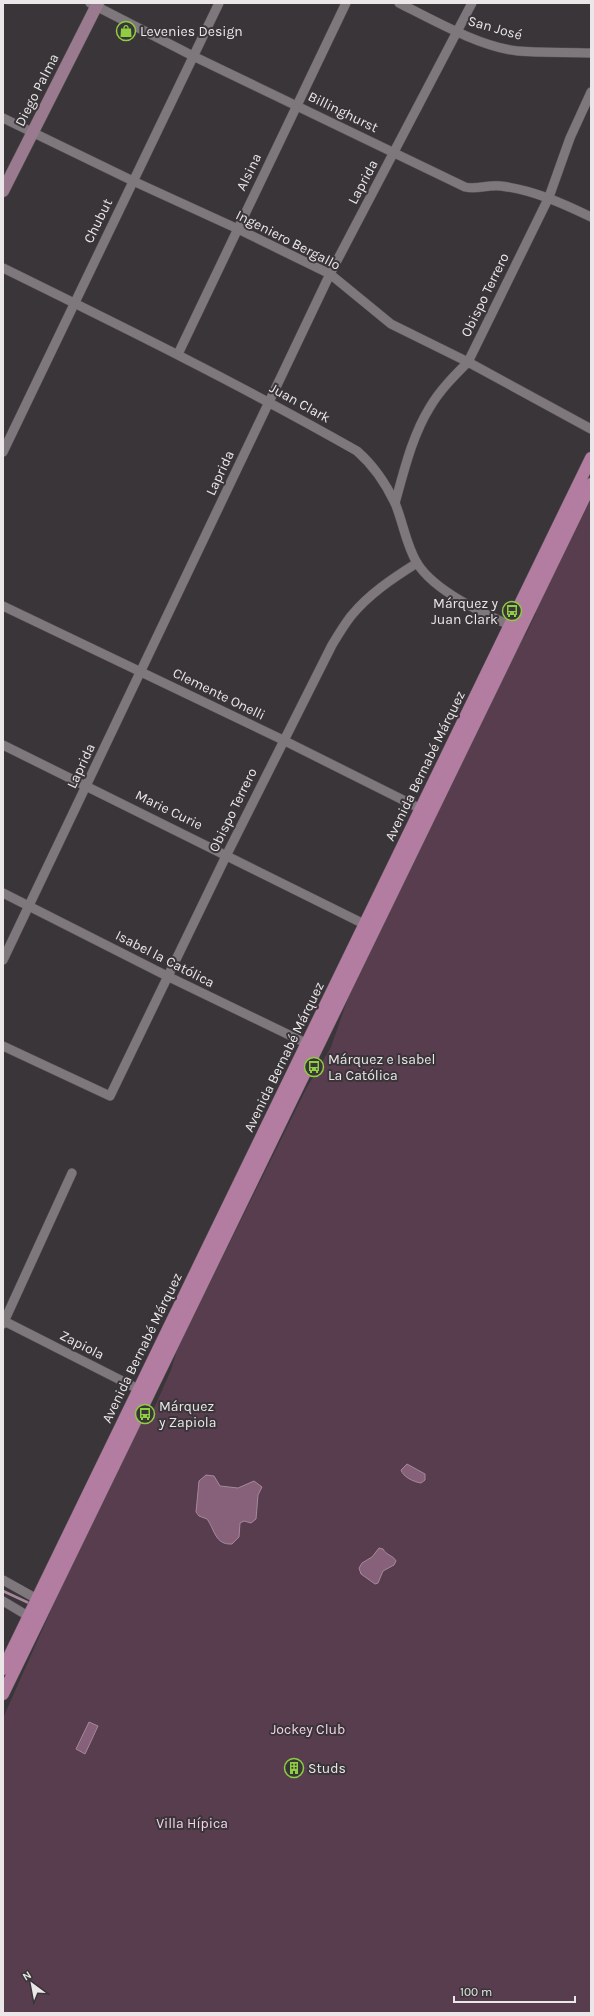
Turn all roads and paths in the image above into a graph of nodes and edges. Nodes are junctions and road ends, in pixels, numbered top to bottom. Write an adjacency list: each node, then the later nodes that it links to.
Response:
1 (219, 3): 8 (street, Chubut)
2 (346, 3): 10 (street, Alsina)
3 (399, 3): 6 (street, San José)
4 (472, 3): 6 (street, Laprida)
5 (94, 4): 8 (street, Billinghurst); 12 (main road, Diego Palma)
6 (458, 32): 7 (street, San José); 13 (street, Laprida)
7 (591, 53)
8 (193, 56): 10 (street, Billinghurst); 14 (street, Chubut)
9 (591, 92): 16 (street, Obispo Terrero)
10 (297, 105): 13 (street, Billinghurst); 18 (street, Alsina)
11 (3, 118): 12 (street, Ingeniero Bergallo)
12 (32, 133): 14 (street, Ingeniero Bergallo); 15 (main road, Diego Palma)
13 (394, 152): 16 (street, Billinghurst); 20 (street, Laprida)
14 (133, 181): 18 (street, Ingeniero Bergallo); 21 (street, Chubut)
15 (3, 191)
16 (549, 197): 17 (street, Billinghurst); 23 (street, Obispo Terrero)
17 (591, 217)
18 (238, 229): 20 (street, Ingeniero Bergallo); 22 (street, Alsina)
19 (3, 268): 21 (street, Juan Clark)
20 (330, 274): 23 (street, Ingeniero Bergallo); 24 (street, Laprida)
21 (74, 303): 22 (street, Juan Clark); 26 (street, Chubut)
22 (178, 354): 24 (street, Juan Clark)
23 (468, 362): 25 (street, Ingeniero Bergallo); 29 (street, Obispo Terrero)
24 (269, 401): 29 (street, Juan Clark); 33 (street, Laprida)
25 (591, 429)
26 (3, 452)
27 (591, 458): 32 (main road, Avenida Bernabé Márquez)
28 (591, 484): 32 (main road, Avenida Bernabé Márquez)
29 (395, 503): 30 (street, Juan Clark)
30 (417, 564): 32 (street, Juan Clark); 34 (street, Obispo Terrero)
31 (3, 606): 33 (street, Clemente Onelli)
32 (515, 628): 37 (main road, Avenida Bernabé Márquez); 45 (main road, Avenida Bernabé Márquez)
33 (141, 672): 34 (street, Clemente Onelli); 36 (street, Laprida)
34 (283, 740): 37 (street, Clemente Onelli); 38 (street, Obispo Terrero)
35 (3, 745): 36 (street, Marie Curie)
36 (88, 786): 38 (street, Marie Curie); 40 (street, Laprida)
37 (421, 809): 41 (main road, Avenida Bernabé Márquez)
38 (227, 854): 41 (street, Marie Curie); 43 (street, Obispo Terrero)
39 (3, 893): 40 (street, Isabel la Católica)
40 (30, 906): 42 (street, Laprida); 43 (street, Isabel la Católica)
41 (364, 924): 45 (main road, Avenida Bernabé Márquez)
42 (3, 960)
43 (167, 976): 44 (street, Obispo Terrero); 45 (street, Isabel la Católica)
44 (3, 1046)
45 (311, 1046): 48 (main road, Avenida Bernabé Márquez)
46 (72, 1173): 47 (street)
47 (4, 1322): 48 (street, Zapiola)
48 (143, 1391): 50 (main road, Avenida Bernabé Márquez); 54 (main road, Avenida Bernabé Márquez)
49 (3, 1580): 50 (street)
50 (37, 1599): 52 (main road, Avenida Bernabé Márquez)
51 (3, 1601): 52 (street)
52 (28, 1616): 53 (main road, Avenida Bernabé Márquez)
53 (3, 1669)
54 (3, 1694)

